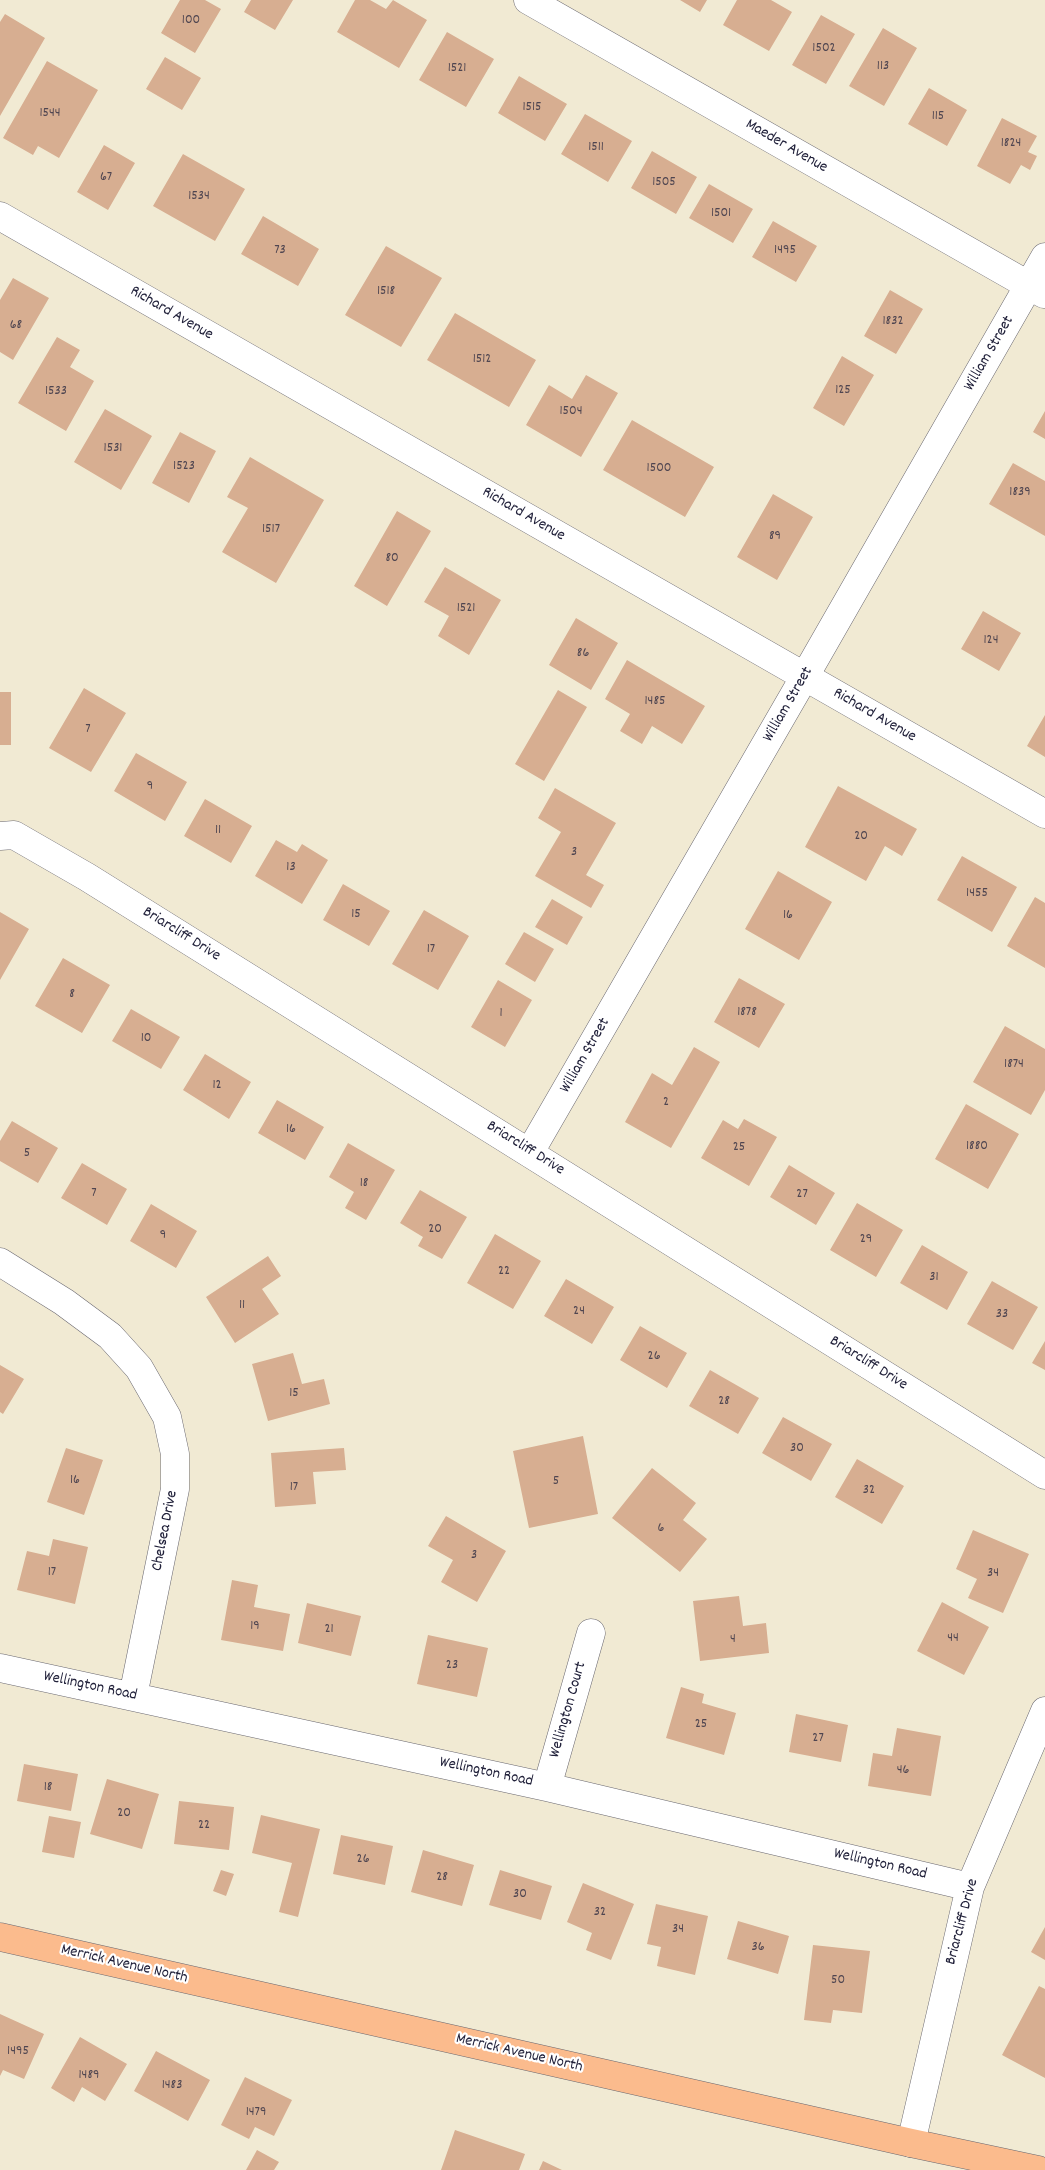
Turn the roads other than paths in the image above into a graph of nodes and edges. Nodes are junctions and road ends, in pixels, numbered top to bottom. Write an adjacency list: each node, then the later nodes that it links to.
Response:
1 (528, 0): 4 (street, Maeder Avenue)
2 (0, 216): 5 (street, Richard Avenue)
3 (1045, 257): 4 (street, William Street)
4 (1037, 290): 5 (street, William Street)
5 (806, 676): 6 (street, Richard Avenue); 8 (street, William Street)
6 (1045, 814)
7 (0, 836): 8 (street, Briarcliff Drive)
8 (530, 1152): 10 (street, Briarcliff Drive)
9 (0, 1262): 13 (street, Chelsea Drive)
10 (1045, 1476)
11 (591, 1634): 15 (street, Wellington Court)
12 (0, 1668): 13 (street, Wellington Road)
13 (133, 1696): 15 (street, Wellington Road)
14 (1045, 1710): 16 (street, Briarcliff Drive)
15 (548, 1787): 16 (street, Wellington Road)
16 (970, 1887): 18 (street, Briarcliff Drive)
17 (0, 1937): 18 (main road, Merrick Avenue North)
18 (911, 2143): 19 (main road, Merrick Avenue North)
19 (1038, 2170)

